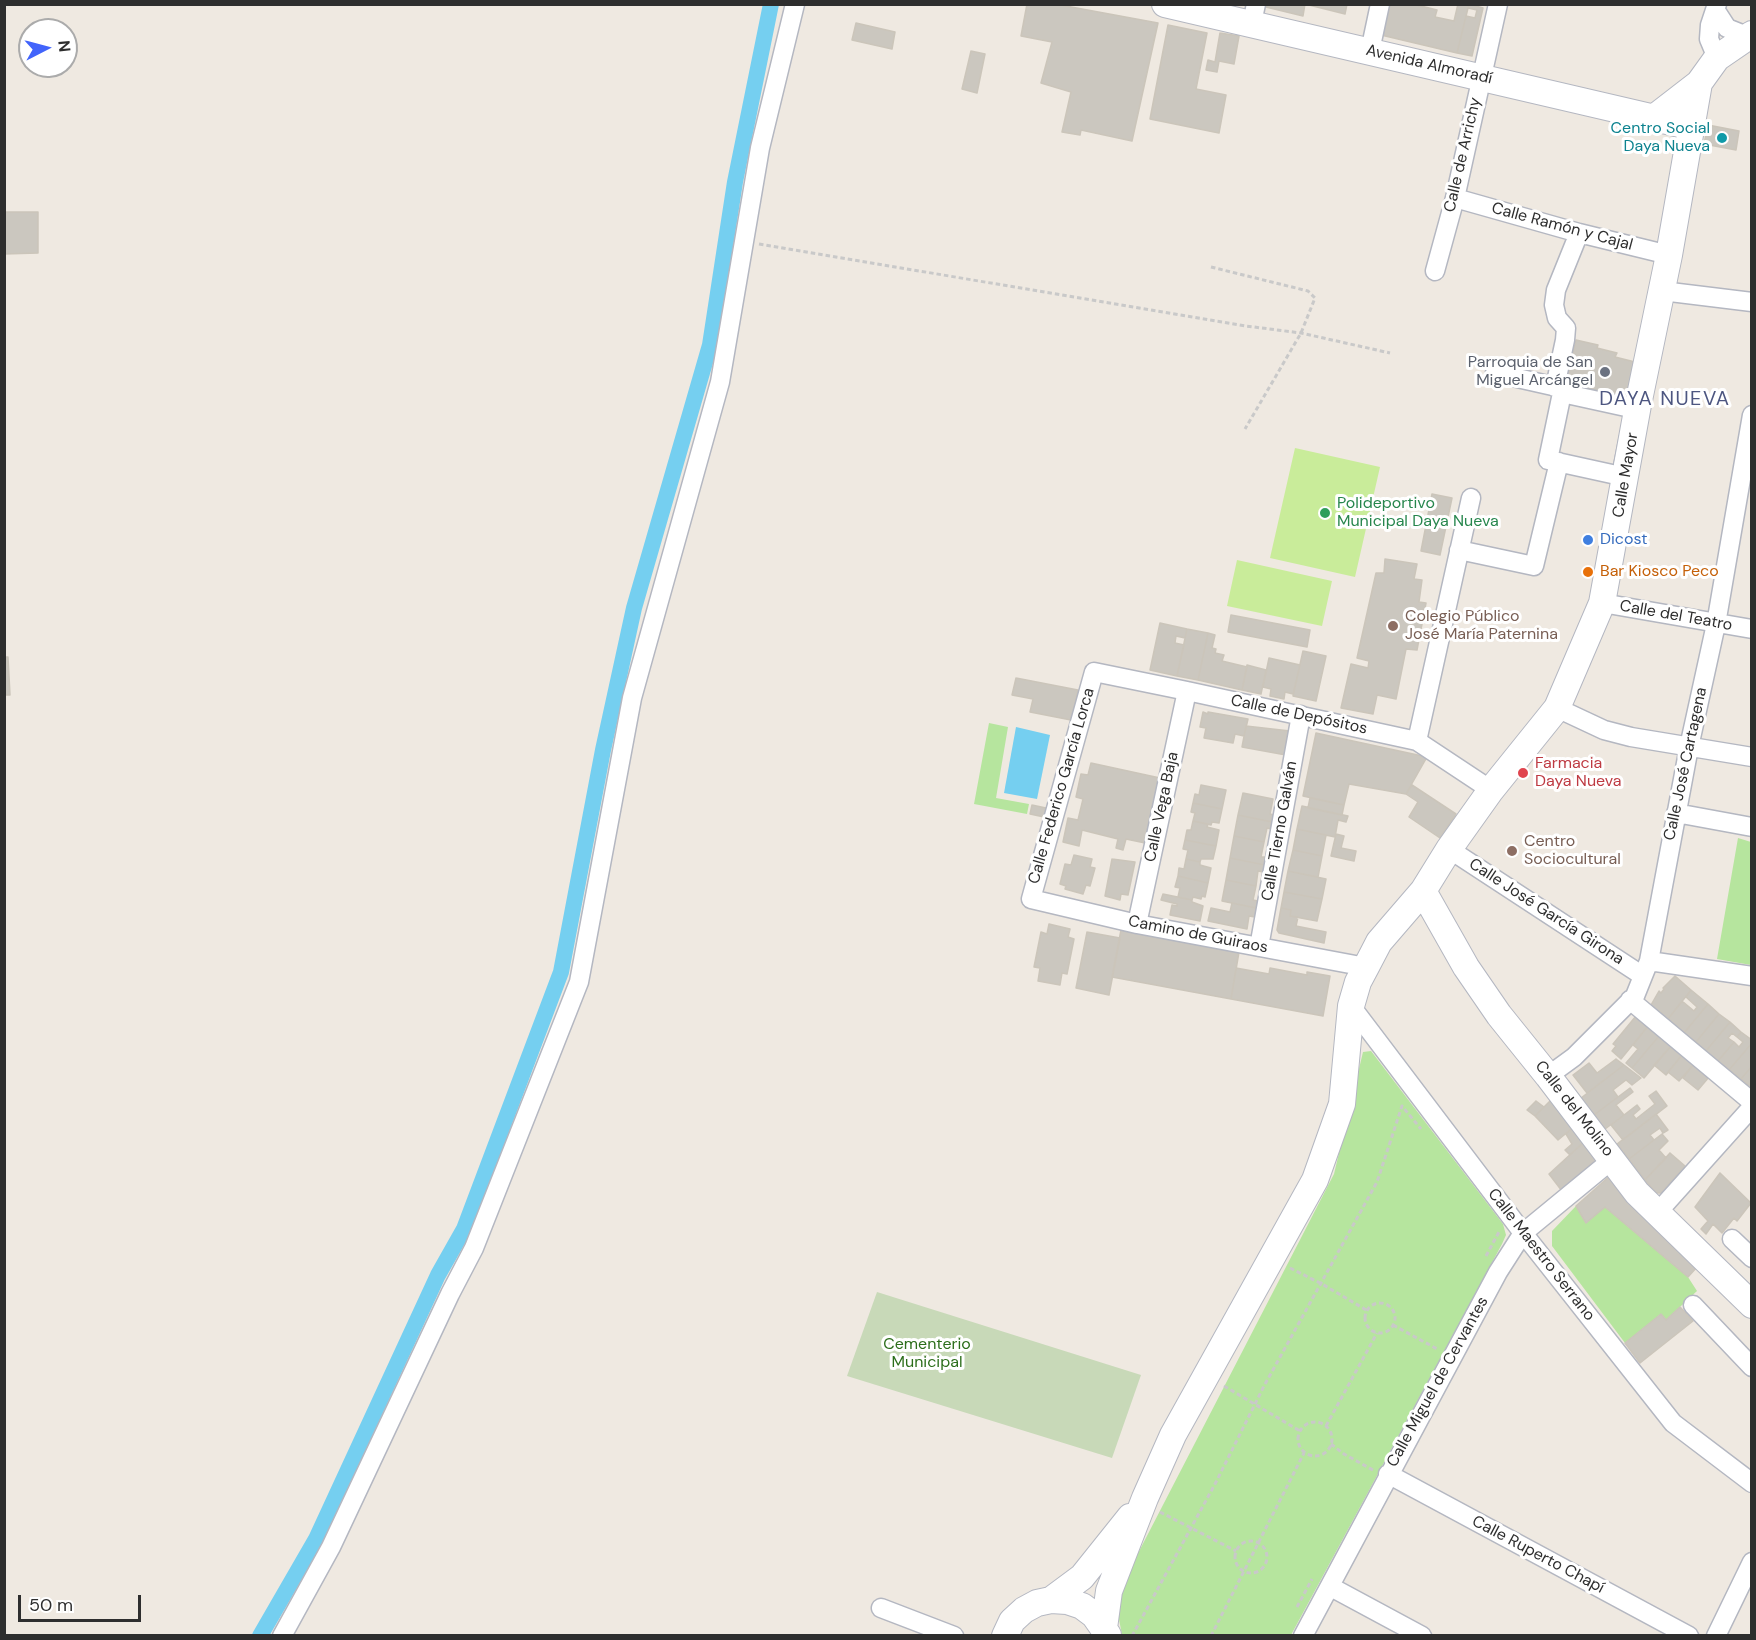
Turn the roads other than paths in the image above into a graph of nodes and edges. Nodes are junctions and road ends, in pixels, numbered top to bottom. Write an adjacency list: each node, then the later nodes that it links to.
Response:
1 (795, 4): 69 (street)
2 (1165, 4): 6 (street, Avenida Almoradí)
3 (1380, 4): 8 (street)
4 (1498, 4): 10 (street, Calle de Arrichy)
5 (1716, 8): 7 (street); 9 (street)
6 (1254, 14): 8 (street, Avenida Almoradí)
7 (1749, 35): 9 (street)
8 (1370, 51): 10 (street, Avenida Almoradí)
9 (1717, 58): 11 (street)
10 (1481, 77): 12 (street, Avenida Almoradí); 14 (street, Calle de Arrichy)
11 (1699, 83): 12 (street); 13 (street, Calle Mayor)
12 (1655, 117): 13 (street, Avenida Almoradí)
13 (1693, 127): 16 (street, Calle Mayor)
14 (1455, 198): 15 (street, Calle Ramón y Cajal); 17 (street, Calle de Arrichy)
15 (1579, 233): 16 (street, Calle Ramón y Cajal); 21 (street)
16 (1670, 255): 18 (street, Calle Mayor)
17 (1435, 271)
18 (1662, 291): 19 (street); 22 (street, Calle Mayor)
19 (1752, 302)
20 (1495, 374): 21 (street)
21 (1555, 387): 22 (street)
22 (1638, 405): 27 (street, Calle Mayor)
23 (1752, 415): 28 (street, Calle José Cartagena)
24 (1558, 462): 24 (street); 26 (street)
25 (1471, 498): 26 (street)
26 (1459, 550): 34 (street)
27 (1602, 603): 28 (street, Calle del Teatro); 32 (street, Calle Mayor)
28 (1716, 624): 29 (street, Calle del Teatro); 35 (street, Calle José Cartagena)
29 (1752, 629)
30 (1094, 672): 31 (street, Calle de Depósitos); 42 (street, Calle Federico García Lorca)
31 (1187, 691): 33 (street, Calle de Depósitos); 43 (street, Calle Vega Baja)
32 (1557, 708): 35 (street); 37 (street, Calle Mayor)
33 (1301, 716): 34 (street, Calle de Depósitos); 44 (street, Calle Tierno Galván)
34 (1417, 741): 37 (street, Calle de Depósitos)
35 (1689, 747): 36 (street); 38 (street, Calle José Cartagena)
36 (1752, 757)
37 (1491, 790): 40 (street, Calle Mayor)
38 (1676, 813): 39 (street); 46 (street, Calle José Cartagena)
39 (1752, 827)
40 (1449, 849): 41 (street, Calle Mayor); 46 (street, Calle José García Girona)
41 (1423, 891): 45 (street, Calle Mayor); 50 (street, Calle del Molino)
42 (1031, 899): 43 (street, Camino de Guiraos)
43 (1137, 924): 44 (street, Camino de Guiraos)
44 (1259, 947): 45 (street, Camino de Guiraos)
45 (1366, 967): 49 (street, Calle Mayor)
46 (1646, 968): 47 (street); 48 (street, Calle José Cartagena)
47 (1752, 976)
48 (1630, 1000): 50 (street, Calle José Cartagena); 51 (street)
49 (1351, 1006): 55 (street, Calle Maestro Serrano); 63 (street, Calle Mayor)
50 (1548, 1076): 53 (street, Calle del Molino)
51 (1752, 1102)
52 (1752, 1107): 54 (street)
53 (1613, 1159): 54 (street, Calle del Molino); 55 (street, Calle Miguel de Cervantes)
54 (1657, 1213): 59 (street, Calle del Molino)
55 (1523, 1233): 61 (street, Calle Miguel de Cervantes); 62 (street, Calle Maestro Serrano)
56 (1732, 1239): 57 (street)
57 (1752, 1258)
58 (1693, 1305): 60 (street)
59 (1752, 1305)
60 (1752, 1367)
61 (1383, 1468): 65 (street, Calle Miguel de Cervantes); 74 (street, Calle Ruperto Chapí)
62 (1752, 1483)
63 (1150, 1503): 66 (street); 68 (street)
64 (1752, 1562): 75 (street)
65 (1331, 1587): 72 (street, Calle Miguel de Cervantes); 73 (street)
66 (1051, 1600): 68 (street); 71 (street)
67 (881, 1608): 70 (street)
68 (1106, 1632)
69 (282, 1635)
70 (954, 1635)
71 (1005, 1635)
72 (1303, 1635)
73 (1422, 1635)
74 (1689, 1635)
75 (1716, 1635)

